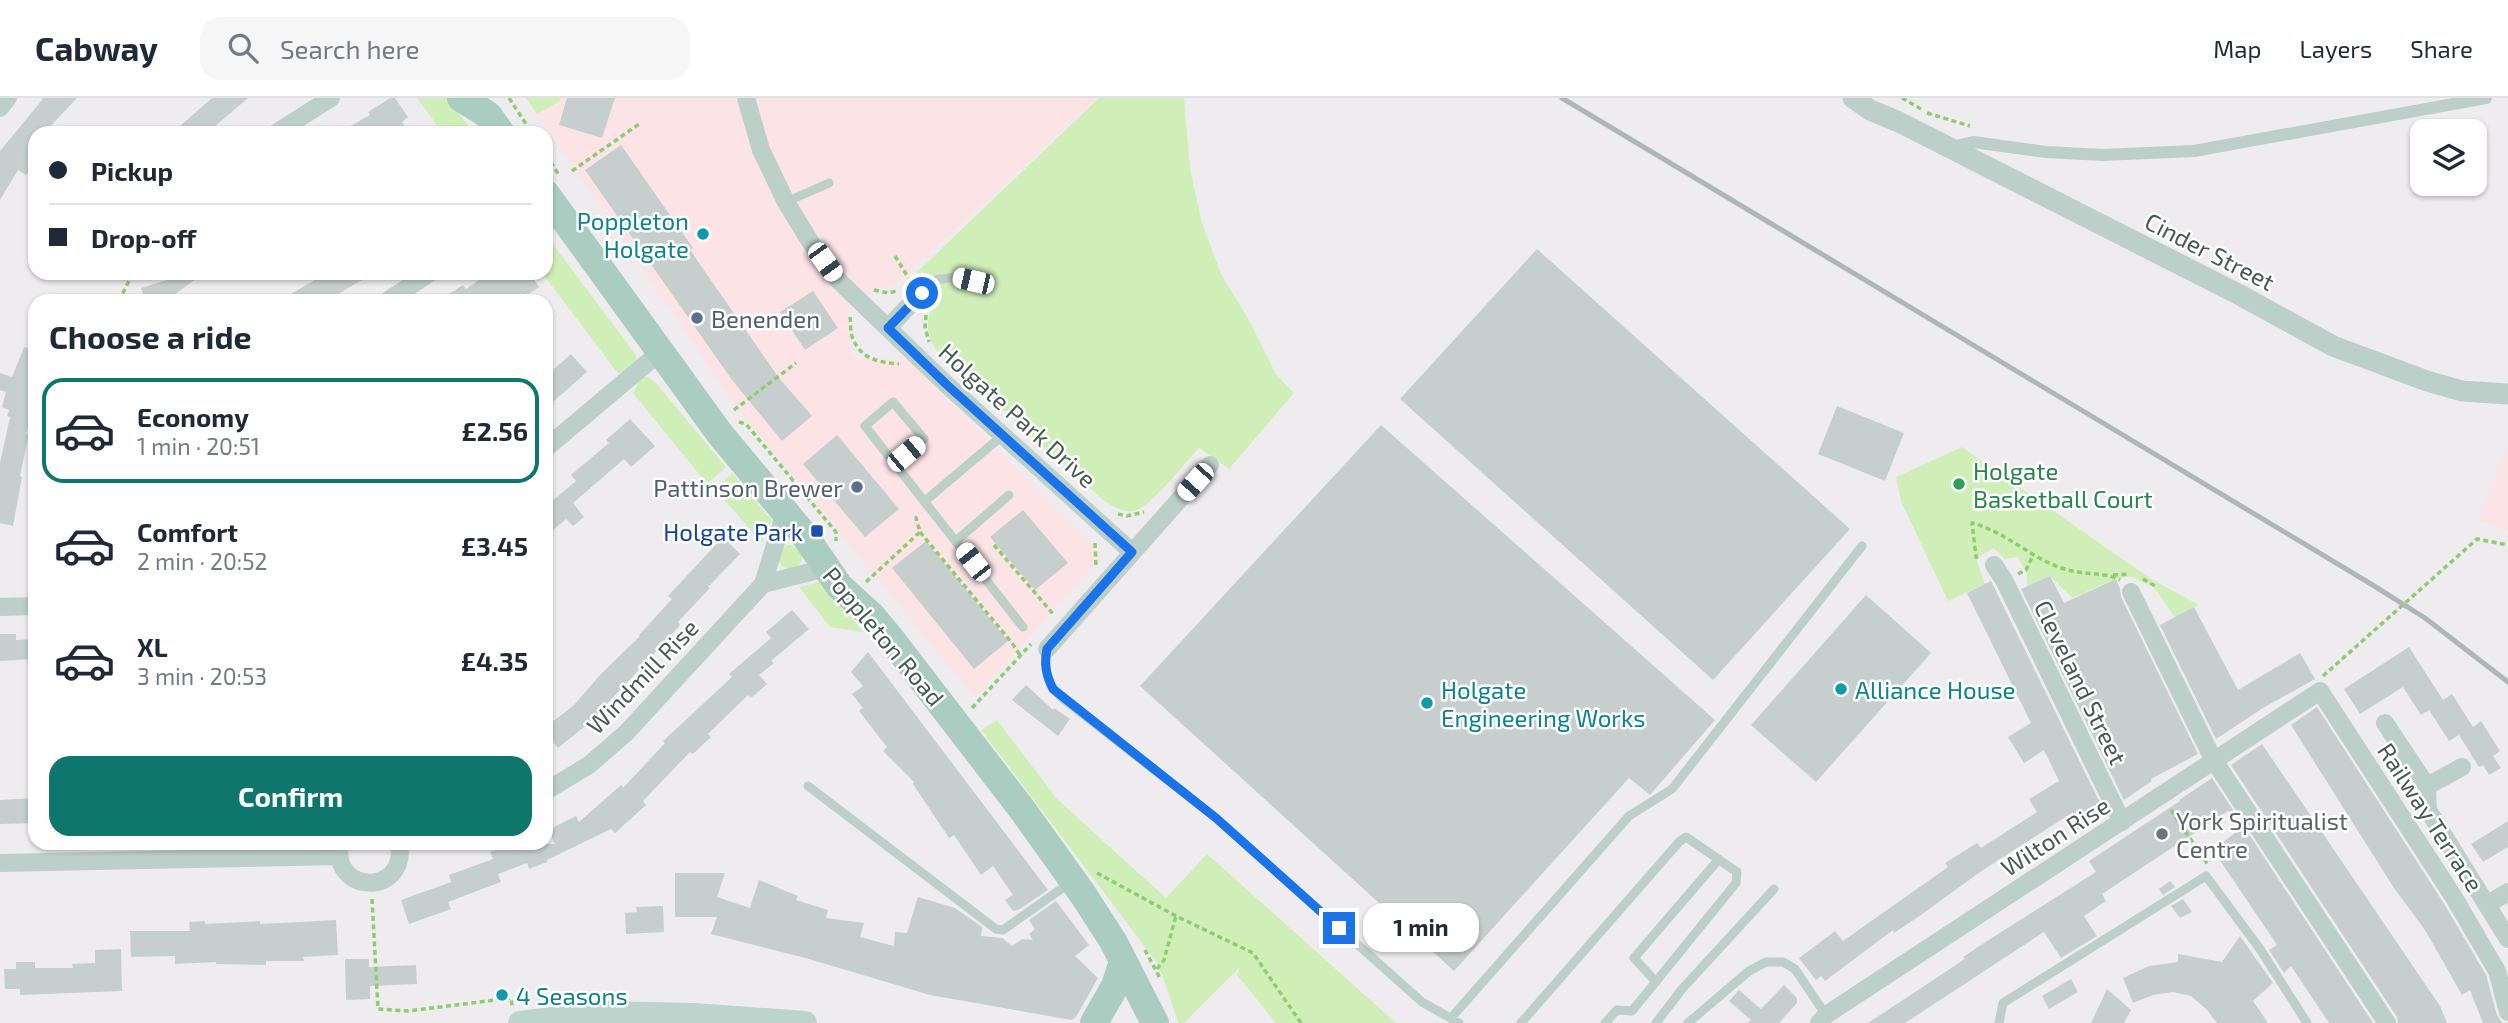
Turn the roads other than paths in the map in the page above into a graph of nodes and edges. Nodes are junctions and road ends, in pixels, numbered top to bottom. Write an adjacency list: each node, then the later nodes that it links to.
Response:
1 (8, 98): 8 (street)
2 (331, 98): 11 (street)
3 (461, 98): 9 (main road)
4 (746, 98): 14 (street, Holgate Park Drive)
5 (1853, 98): 10 (street)
6 (1869, 98): 10 (street)
7 (2486, 98): 12 (street)
8 (0, 108)
9 (496, 111)
10 (1899, 122): 12 (street, Cinder Street)
11 (287, 126)
12 (1948, 148): 22 (street, Cinder Street)
13 (830, 183): 14 (lane)
14 (786, 202): 20 (street, Holgate Park Drive)
15 (553, 204): 21 (main road, Poppleton Road)
16 (419, 280): 19 (street)
17 (988, 284): 18 (lane)
18 (917, 288): 20 (street)
19 (398, 294)
20 (888, 328): 23 (street, Holgate Park Drive)
21 (659, 353): 24 (street); 29 (main road, Poppleton Road)
22 (2508, 394)
23 (1003, 435): 28 (lane); 33 (street, Holgate Park Drive)
24 (553, 442)
25 (895, 464): 25 (lane); 28 (lane)
26 (1210, 465): 33 (street)
27 (1009, 495): 30 (lane)
28 (927, 503): 30 (lane)
29 (785, 512): 32 (main road, Poppleton Road); 35 (street, Windmill Rise)
30 (956, 541): 39 (lane)
31 (1861, 547): 64 (lane)
32 (827, 551): 35 (street); 53 (main road, Poppleton Road)
33 (1132, 552): 40 (street)
34 (1999, 572): 48 (street, Cleveland Street)
35 (763, 584): 47 (street, Windmill Rise)
36 (2131, 592): 43 (street)
37 (28, 606): 38 (street)
38 (0, 607)
39 (1023, 627)
40 (1041, 644): 64 (lane)
41 (2321, 684): 43 (street, Wilton Rise); 60 (street, Railway Terrace)
42 (2385, 723): 46 (street)
43 (2213, 759): 48 (street, Wilton Rise); 74 (street)
44 (2462, 766): 46 (street)
45 (808, 786): 53 (lane)
46 (2427, 786): 56 (street)
47 (553, 787)
48 (2122, 822): 62 (street, Wilton Rise)
49 (340, 850): 50 (street); 52 (street)
50 (400, 850)
51 (1719, 859): 59 (lane); 59 (lane); 68 (lane)
52 (0, 863)
53 (1073, 881): 58 (main road, Poppleton Road)
54 (1774, 889): 70 (lane)
55 (2508, 892): 56 (street)
56 (2488, 904): 57 (street)
57 (2508, 939)
58 (1123, 961): 66 (main road); 67 (main road, Poppleton Road)
59 (1656, 982): 69 (lane)
60 (2508, 1012)
61 (525, 1019): 63 (main road)
62 (1822, 1019): 71 (lane)
63 (764, 1021): 65 (main road)
64 (1455, 1021)
65 (805, 1023)
66 (1094, 1023)
67 (1155, 1023)
68 (1521, 1023)
69 (1605, 1023)
70 (1656, 1023)
71 (1688, 1023)
72 (1999, 1023): 73 (lane)
73 (2307, 1023)
74 (2387, 1023)

